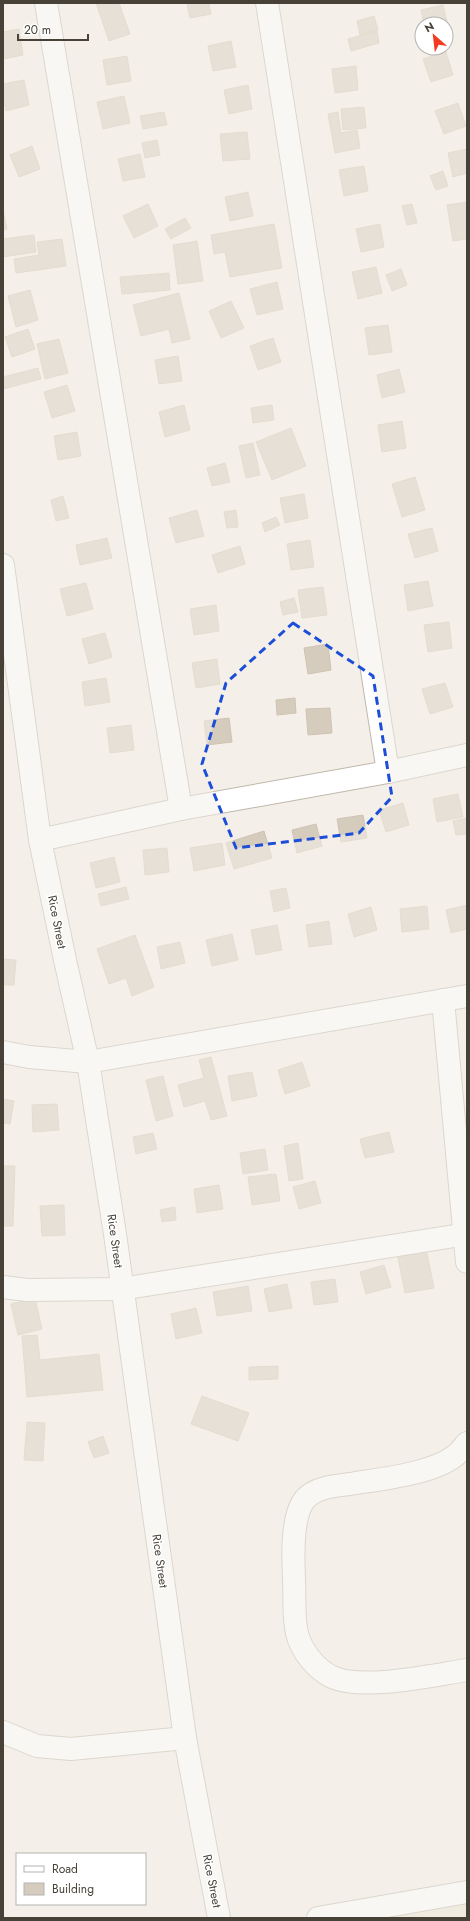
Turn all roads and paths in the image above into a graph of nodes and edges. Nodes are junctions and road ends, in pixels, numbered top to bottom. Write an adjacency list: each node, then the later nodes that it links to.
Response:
1 (46, 3): 6 (street)
2 (267, 3): 5 (street)
3 (3, 565): 7 (street, Rice Street)
4 (467, 755): 5 (street)
5 (388, 772): 6 (street)
6 (181, 809): 7 (street)
7 (40, 840): 11 (street, Rice Street)
8 (467, 996): 9 (street)
9 (444, 1000): 11 (street); 12 (street)
10 (3, 1052): 11 (street)
11 (88, 1062): 15 (street, Rice Street)
12 (466, 1234): 13 (street); 15 (street)
13 (467, 1262)
14 (3, 1288): 15 (street)
15 (121, 1289): 19 (street, Rice Street)
16 (467, 1443): 17 (street)
17 (467, 1670)
18 (3, 1732): 19 (street)
19 (185, 1738): 21 (street, Rice Street)
20 (467, 1892): 22 (street)
21 (219, 1918)
22 (318, 1918)

